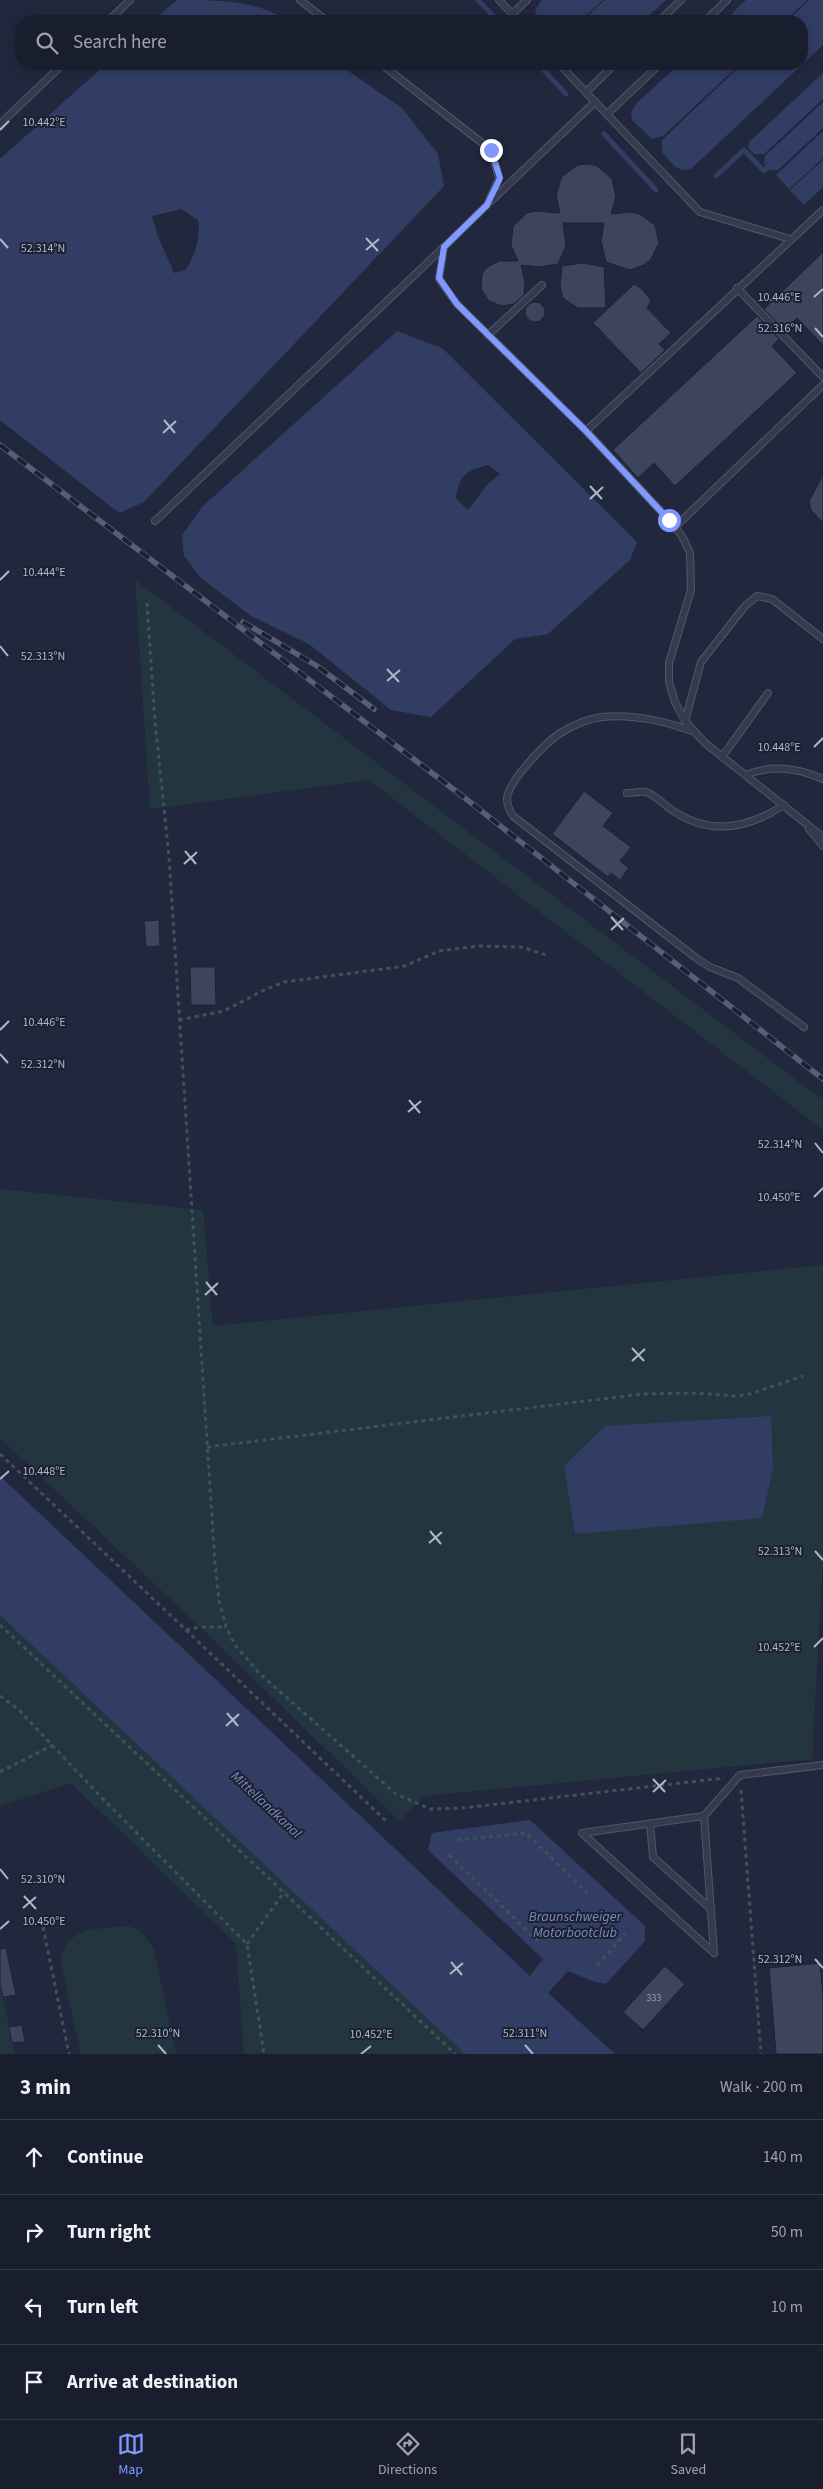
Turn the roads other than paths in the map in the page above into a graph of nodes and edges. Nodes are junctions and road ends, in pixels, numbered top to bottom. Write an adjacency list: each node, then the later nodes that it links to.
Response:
1 (130, 0): 8 (lane)
2 (300, 0): 9 (lane)
3 (499, 0): 7 (lane)
4 (527, 0): 7 (lane)
5 (681, 0): 10 (lane)
6 (727, 0): 11 (lane)
7 (512, 14)
8 (114, 15)
9 (319, 15)
10 (665, 15)
11 (711, 15)
12 (57, 70): 20 (lane)
13 (389, 70): 21 (lane)
14 (565, 70): 17 (lane)
15 (609, 70): 17 (lane)
16 (654, 70): 19 (lane)
17 (586, 92): 18 (lane)
18 (595, 102): 19 (lane); 21 (lane)
19 (607, 114): 23 (lane)
20 (0, 124)
21 (487, 205): 24 (lane)
22 (823, 210): 23 (lane)
23 (790, 239): 26 (lane)
24 (444, 247): 27 (lane); 31 (lane)
25 (542, 285): 27 (lane)
26 (737, 288): 28 (lane); 30 (lane)
27 (488, 335): 30 (lane)
28 (823, 377)
29 (823, 385): 32 (lane)
30 (586, 431): 32 (lane)
31 (155, 521)
32 (675, 527): 35 (lane)
33 (823, 639): 35 (lane)
34 (768, 693): 37 (lane)
35 (685, 721): 36 (lane)
36 (693, 732): 37 (lane); 45 (lane)
37 (722, 757): 38 (lane)
38 (746, 775): 39 (lane); 41 (lane)
39 (823, 779)
40 (627, 793): 41 (lane)
41 (784, 805): 42 (lane)
42 (800, 818): 43 (lane); 44 (lane)
43 (823, 837)
44 (823, 846)
45 (804, 1027)
46 (823, 1765): 47 (lane)
47 (704, 1816): 48 (lane); 49 (lane)
48 (650, 1824): 49 (lane); 49 (lane)
49 (711, 1910)

